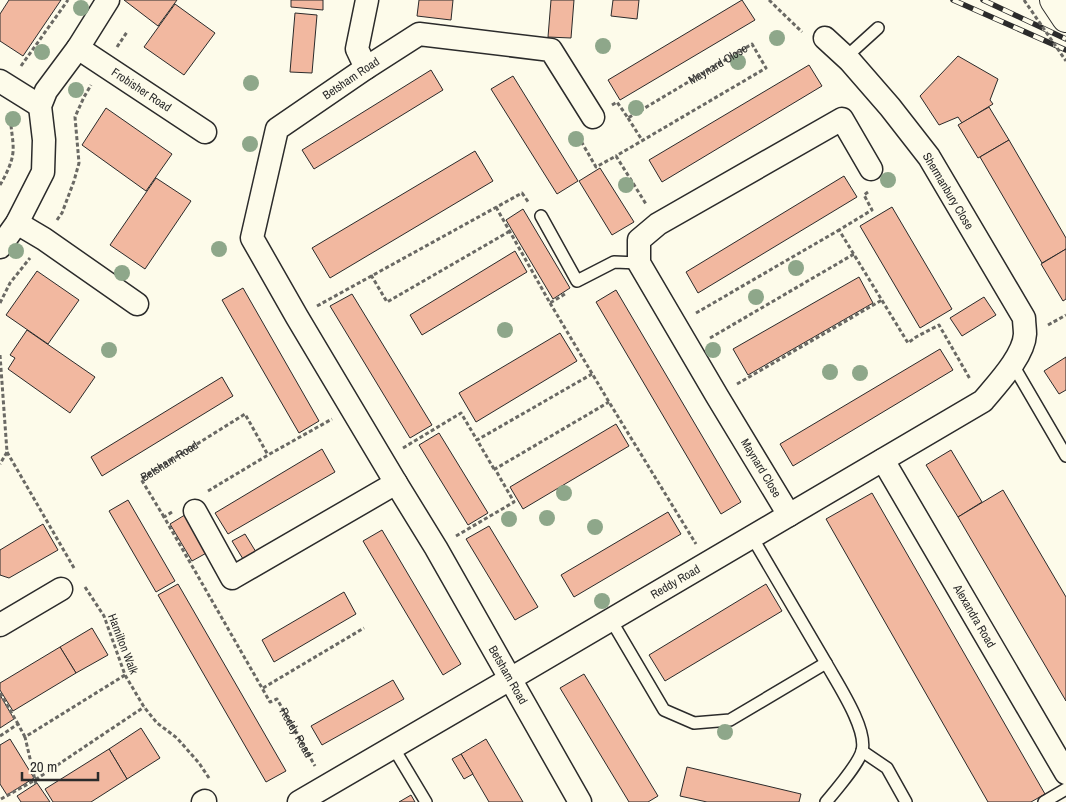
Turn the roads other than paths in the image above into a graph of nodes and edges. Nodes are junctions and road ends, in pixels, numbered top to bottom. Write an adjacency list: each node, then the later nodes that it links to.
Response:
1 (108, 0): 7 (street)
2 (367, 0): 9 (street)
3 (1054, 0): 4 (main road)
4 (1066, 18)
5 (878, 28): 8 (lane)
6 (825, 38): 8 (street, Shermanbury Close)
7 (78, 48): 11 (street); 13 (street, Frobisher Road)
8 (846, 57): 20 (street, Shermanbury Close)
9 (366, 68): 12 (street, Betsham Road); 23 (street, Betsham Road)
10 (0, 81): 11 (street)
11 (40, 106): 16 (street)
12 (593, 117)
13 (205, 132)
14 (871, 169): 18 (street)
15 (541, 216): 18 (lane)
16 (17, 223): 17 (street); 19 (street)
17 (0, 246)
18 (639, 263): 25 (street, Maynard Close)
19 (137, 304)
20 (1013, 365): 21 (lane); 22 (street, Reddy Road)
21 (1066, 456)
22 (883, 460): 25 (street, Reddy Road); 34 (street, Alexandra Road)
23 (396, 483): 24 (street); 31 (street, Betsham Road)
24 (200, 502)
25 (789, 515): 26 (street, Reddy Road)
26 (752, 537): 28 (street, Reddy Road); 30 (lane)
27 (61, 589): 29 (street)
28 (611, 620): 30 (lane); 31 (street, Reddy Road)
29 (0, 625)
30 (826, 663): 33 (lane)
31 (510, 679): 32 (street, Reddy Road); 38 (street, Betsham Road)
32 (393, 748): 36 (street, Reddy Road); 37 (lane)
33 (862, 751): 39 (lane); 40 (lane)
34 (1066, 773)
35 (1066, 789): 41 (lane)
36 (299, 802)
37 (426, 802)
38 (580, 802)
39 (826, 802)
40 (906, 802)
41 (1044, 802)

